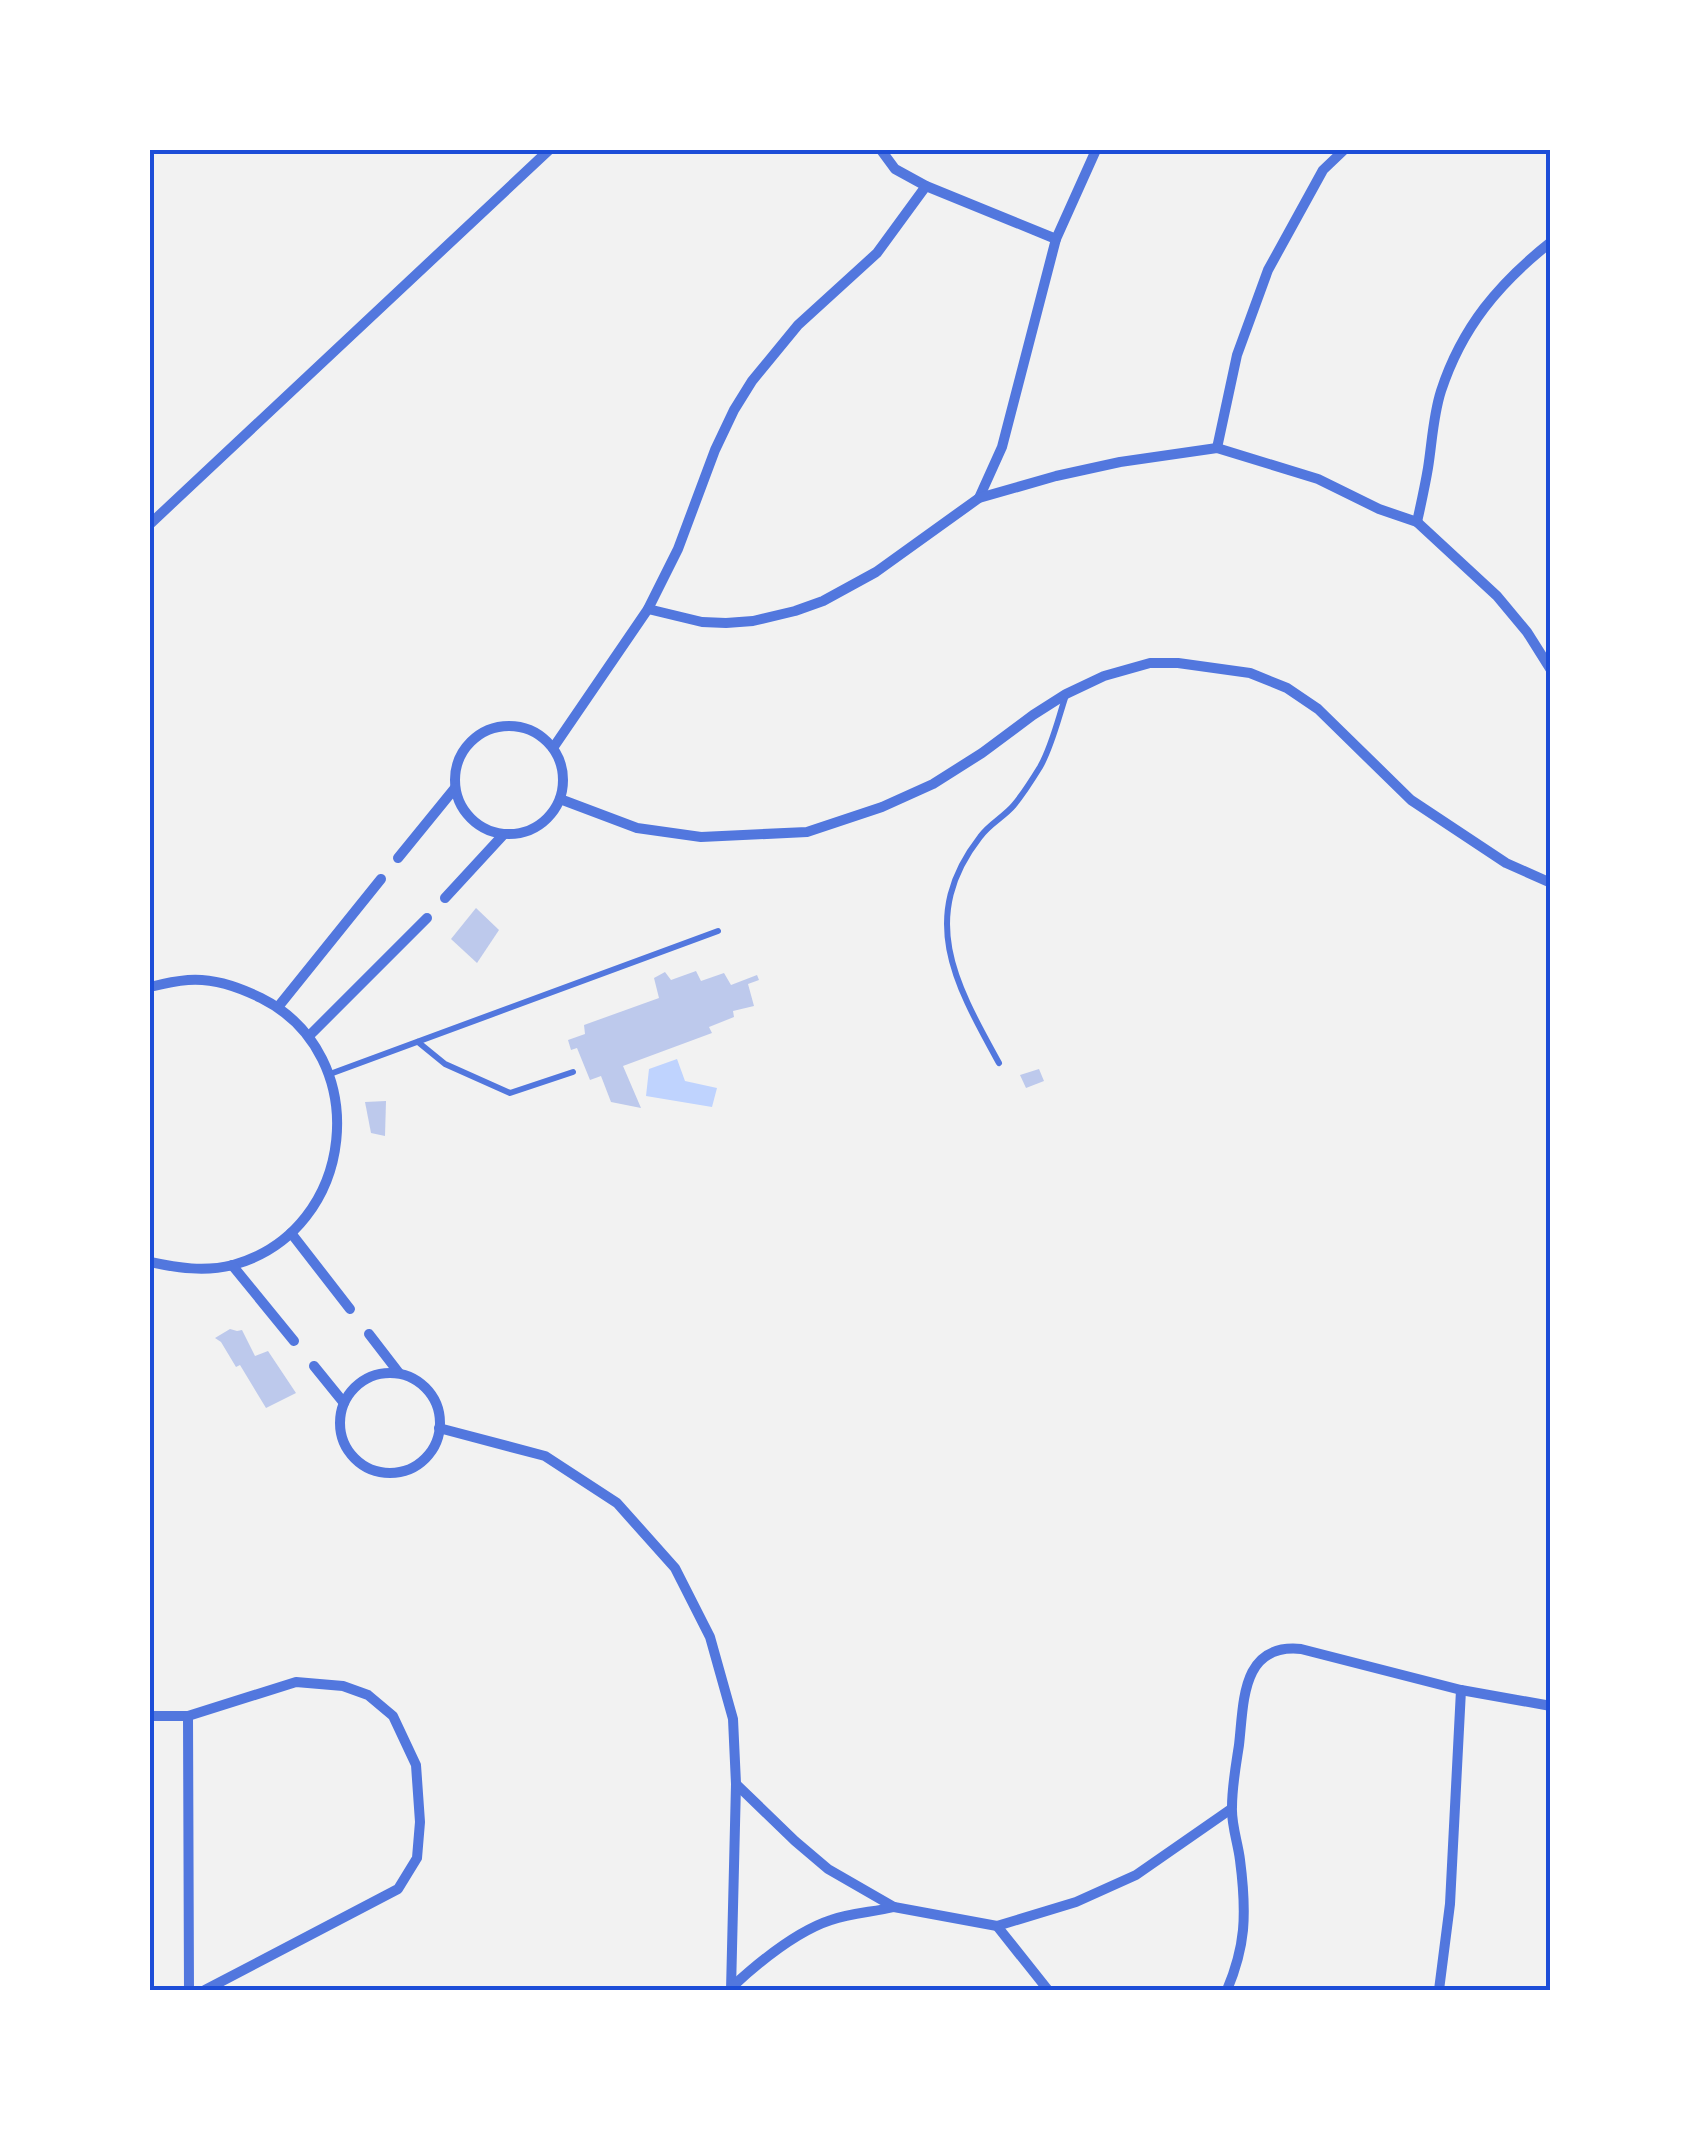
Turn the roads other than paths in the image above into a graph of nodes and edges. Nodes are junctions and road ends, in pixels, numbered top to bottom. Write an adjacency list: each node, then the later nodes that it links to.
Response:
1 (549, 150): 13 (street)
2 (881, 150): 7 (street)
3 (1096, 150): 8 (street)
4 (1334, 150): 6 (street)
5 (1344, 150): 6 (street)
6 (1323, 170): 10 (street)
7 (926, 186): 8 (street); 14 (street)
8 (1056, 239): 11 (street)
9 (1551, 242): 12 (street)
10 (1217, 448): 11 (street); 12 (street)
11 (979, 498): 14 (street)
12 (1417, 522): 15 (street)
13 (150, 524)
14 (648, 609): 17 (street)
15 (1551, 670)
16 (1066, 694): 19 (street); 23 (street); 31 (lane)
17 (553, 748): 18 (street); 19 (street)
18 (455, 788): 20 (street); 21 (street)
19 (560, 799): 20 (street)
20 (504, 834): 24 (street)
21 (398, 858)
22 (381, 880): 28 (street)
23 (1551, 883)
24 (445, 898)
25 (427, 918): 29 (street)
26 (718, 931): 30 (lane)
27 (150, 987): 28 (street)
28 (278, 1007): 29 (street)
29 (309, 1036): 33 (street)
30 (418, 1042): 32 (lane); 33 (lane)
31 (999, 1063)
32 (573, 1072)
33 (330, 1074): 34 (street)
34 (291, 1233): 36 (street); 37 (street)
35 (150, 1262): 36 (street)
36 (232, 1265): 39 (street)
37 (350, 1309)
38 (369, 1334): 41 (street)
39 (294, 1341)
40 (314, 1366): 42 (street)
41 (399, 1373): 42 (street); 43 (street)
42 (344, 1402): 43 (street)
43 (439, 1428): 48 (street)
44 (1461, 1690): 45 (street); 49 (street); 57 (street)
45 (1551, 1706)
46 (150, 1716): 47 (street)
47 (188, 1716): 53 (street); 54 (street)
48 (736, 1784): 50 (street); 52 (street)
49 (1231, 1810): 51 (street); 56 (street)
50 (894, 1908): 51 (street); 52 (street)
51 (997, 1926): 55 (street)
52 (732, 1988)
53 (188, 1990)
54 (205, 1990)
55 (1048, 1990)
56 (1226, 1990)
57 (1439, 1990)

